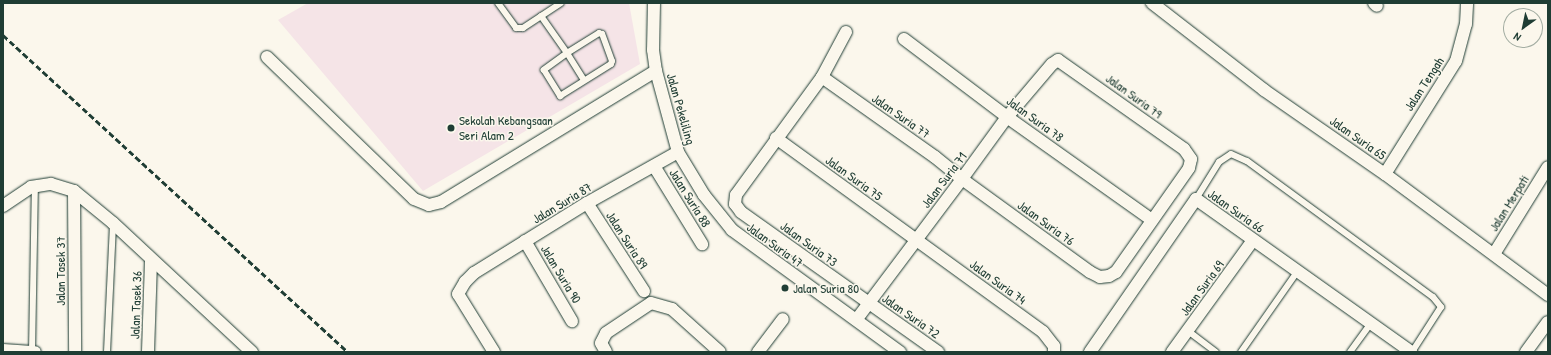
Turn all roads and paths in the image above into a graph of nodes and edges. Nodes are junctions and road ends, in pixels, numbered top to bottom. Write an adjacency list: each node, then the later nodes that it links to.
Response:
1 (498, 3): 6 (lane)
2 (561, 3): 6 (lane)
3 (654, 3): 12 (street, Jalan Pekeliling)
4 (1152, 3): 20 (street, Jalan Suria 65)
5 (1467, 3): 20 (street, Jalan Tengah)
6 (541, 16): 9 (lane)
7 (846, 32): 13 (street)
8 (904, 39): 15 (street, Jalan Suria 78)
9 (567, 53): 14 (lane); 14 (lane); 14 (lane)
10 (267, 58): 12 (street)
11 (1058, 60): 15 (street, Jalan Suria 71); 27 (street, Jalan Suria 79)
12 (656, 71): 17 (street, Jalan Pekeliling)
13 (822, 77): 16 (street); 21 (street, Jalan Suria 77)
14 (584, 80)
15 (1007, 117): 21 (street, Jalan Suria 71); 27 (street, Jalan Suria 78)
16 (776, 138): 30 (street, Jalan Suria 75); 39 (street, Jalan Suria 73)
17 (678, 152): 18 (street, Jalan Suria 87); 29 (street, Jalan Pekeliling)
18 (654, 166): 25 (street, Jalan Suria 87); 33 (street, Jalan Suria 88)
19 (1548, 167): 34 (street, Jalan Merpati)
20 (1385, 174): 34 (street, Jalan Suria 65)
21 (962, 179): 27 (street, Jalan Suria 76); 30 (street, Jalan Suria 71)
22 (35, 186): 23 (street); 26 (street); 47 (lane)
23 (74, 191): 28 (street); 49 (street, Jalan Tasek 37)
24 (1196, 199): 31 (street, Jalan Suria 66); 60 (street, Jalan Suria 66); 65 (lane)
25 (587, 204): 32 (street, Jalan Suria 87); 37 (street, Jalan Suria 89)
26 (3, 206)
27 (1152, 220)
28 (113, 223): 35 (street); 50 (lane)
29 (732, 230): 41 (street, Jalan Suria 47)
30 (916, 240): 39 (street, Jalan Suria 71); 59 (street, Jalan Suria 74)
31 (1253, 240): 36 (street, Jalan Suria 66); 45 (street, Jalan Suria 69)
32 (525, 241): 42 (street, Jalan Suria 90); 53 (street, Jalan Suria 87)
33 (702, 244)
34 (1494, 254): 38 (street, Jalan Suria 65)
35 (151, 260): 51 (street, Jalan Tasek 36); 52 (street)
36 (1298, 272): 44 (street, Jalan Suria 66); 63 (lane)
37 (644, 291)
38 (1548, 295)
39 (868, 304): 41 (street, Jalan Suria 71); 58 (street, Jalan Suria 72)
40 (783, 319): 56 (street)
41 (856, 320): 57 (street, Jalan Suria 47)
42 (572, 321)
43 (1548, 322): 66 (street)
44 (1371, 324): 64 (lane); 65 (street, Jalan Suria 66)
45 (1188, 331): 61 (street, Jalan Suria 69); 62 (lane)
46 (3, 350): 47 (street)
47 (32, 352): 48 (street)
48 (35, 352)
49 (75, 352)
50 (107, 352)
51 (148, 352)
52 (252, 352)
53 (494, 352)
54 (606, 352): 55 (street)
55 (720, 352)
56 (758, 352)
57 (900, 352)
58 (938, 352)
59 (1054, 352)
60 (1090, 352)
61 (1172, 352)
62 (1216, 352)
63 (1241, 352)
64 (1350, 352)
65 (1412, 352)
66 (1526, 352)

